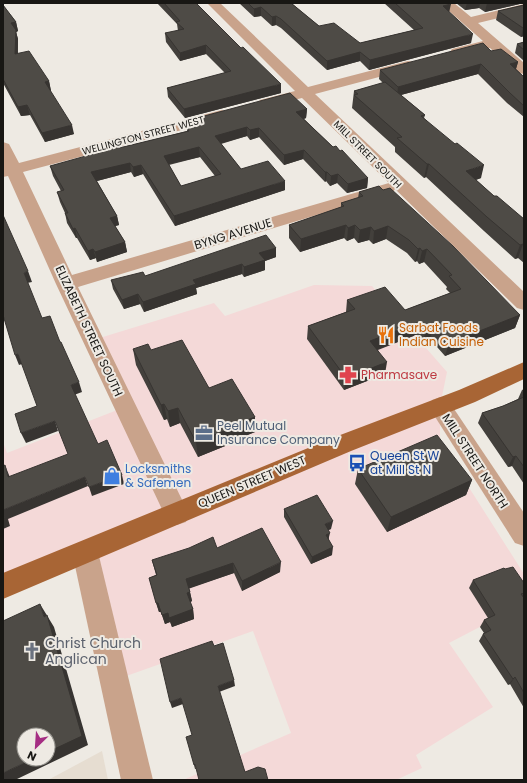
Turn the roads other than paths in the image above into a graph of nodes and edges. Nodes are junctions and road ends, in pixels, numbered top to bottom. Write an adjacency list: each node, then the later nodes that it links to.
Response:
1 (214, 3): 9 (street, MILL STREET SOUTH)
2 (446, 3): 4 (street)
3 (524, 8): 4 (street)
4 (468, 22): 5 (street)
5 (492, 43): 6 (street); 8 (street)
6 (446, 55)
7 (423, 61): 9 (street)
8 (524, 70)
9 (306, 93): 10 (street); 14 (street, MILL STREET SOUTH)
10 (248, 108)
11 (233, 112): 13 (street, WELLINGTON STREET WEST)
12 (3, 147): 13 (street, ELIZABETH STREET SOUTH)
13 (8, 171): 15 (street, ELIZABETH STREET SOUTH)
14 (400, 185): 15 (street, BYNG AVENUE); 16 (street, MILL STREET SOUTH)
15 (66, 284): 19 (street, ELIZABETH STREET SOUTH)
16 (524, 303)
17 (524, 370): 18 (main road, QUEEN STREET WEST)
18 (440, 406): 19 (main road, QUEEN STREET WEST); 20 (street, MILL STREET NORTH)
19 (177, 514): 21 (main road, QUEEN STREET WEST)
20 (524, 535)
21 (85, 552): 22 (main road, QUEEN STREET WEST); 23 (street)
22 (3, 586)
23 (137, 780)

